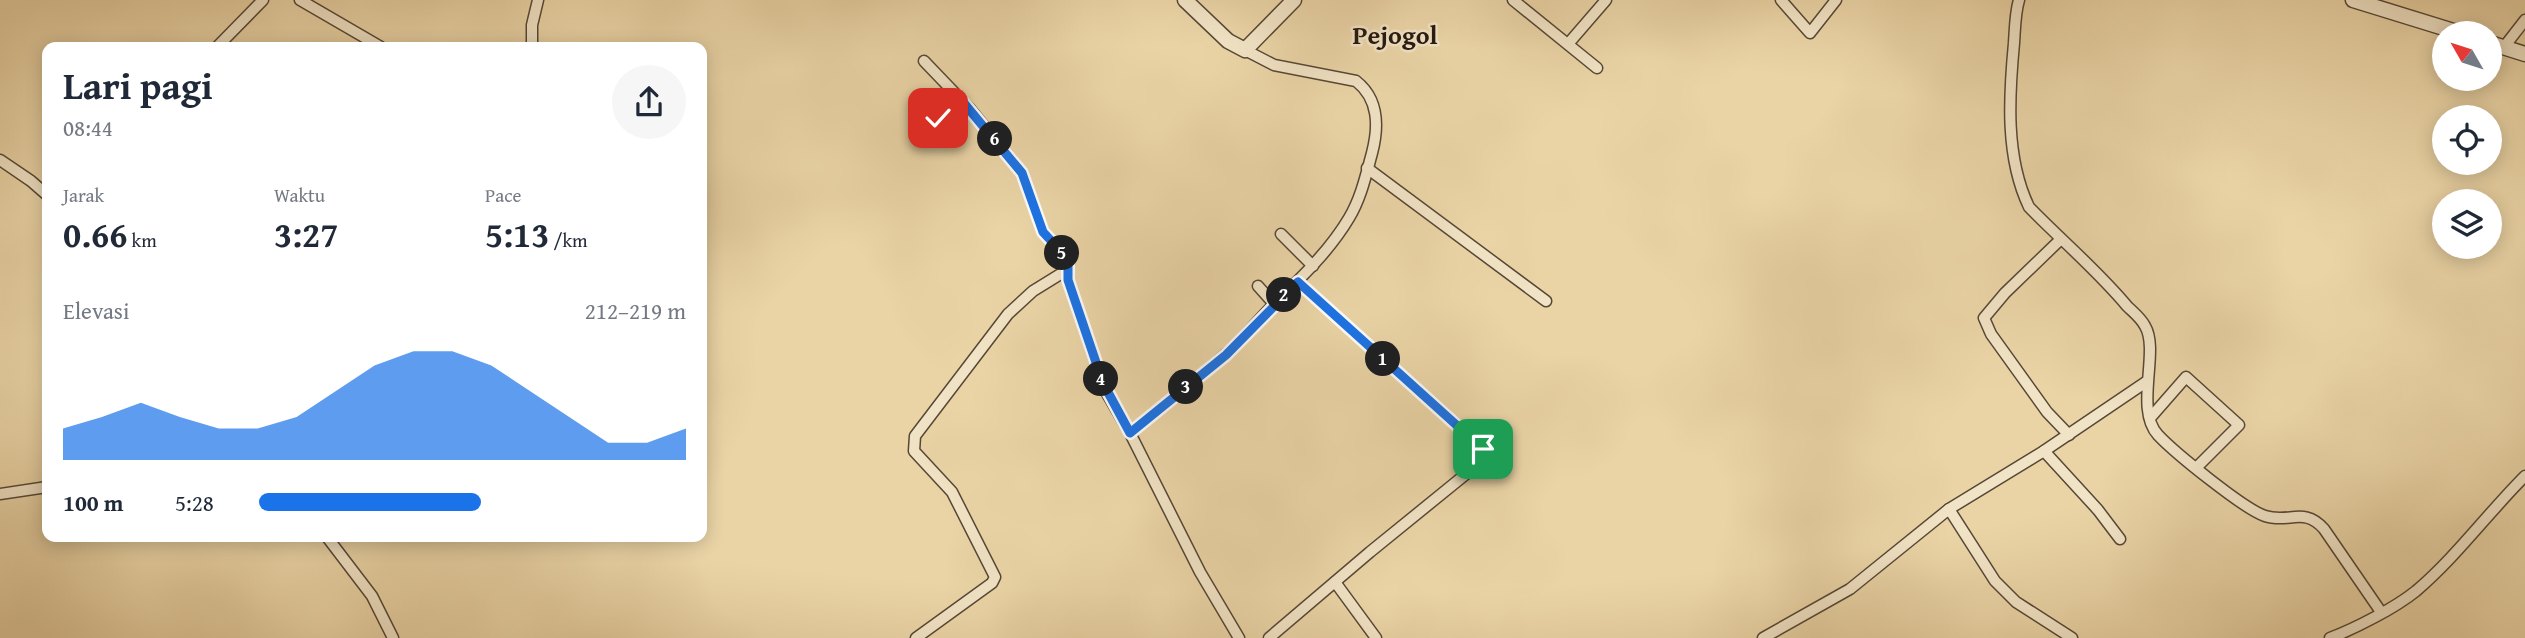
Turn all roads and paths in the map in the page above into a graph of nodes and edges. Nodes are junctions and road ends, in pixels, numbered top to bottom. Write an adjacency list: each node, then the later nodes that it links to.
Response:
1 (263, 0): 15 (street)
2 (300, 0): 16 (street)
3 (538, 0): 17 (street)
4 (1185, 0): 20 (street)
5 (1294, 0): 20 (street)
6 (1513, 0): 18 (street)
7 (1606, 0): 18 (street)
8 (1781, 0): 9 (street)
9 (1836, 0)
10 (2020, 0): 30 (street)
11 (2363, 2): 13 (street)
12 (2525, 20): 14 (street)
13 (2432, 24)
14 (2502, 41)
15 (222, 42)
16 (372, 42)
17 (532, 42)
18 (1568, 44): 23 (street)
19 (2502, 47): 21 (street)
20 (1245, 50): 27 (street)
21 (2525, 54)
22 (925, 61): 24 (street)
23 (1597, 68)
24 (958, 96): 25 (street); 32 (street)
25 (932, 132)
26 (0, 160): 28 (street)
27 (1367, 168): 31 (street); 35 (street)
28 (42, 191)
29 (1281, 234): 31 (street)
30 (2061, 239): 37 (street); 40 (street)
31 (1312, 266): 33 (street)
32 (1067, 270): 39 (street); 52 (street)
33 (1298, 282): 36 (street); 49 (street)
34 (1258, 286): 36 (street)
35 (1546, 301)
36 (1274, 304): 39 (street)
37 (2146, 382): 38 (street); 40 (street)
38 (2151, 417): 42 (street); 42 (street)
39 (1130, 433): 53 (street)
40 (2069, 435): 41 (street)
41 (2044, 451): 46 (street); 47 (street)
42 (2196, 468): 50 (street)
43 (2525, 476): 50 (street)
44 (42, 488): 45 (street)
45 (0, 495)
46 (1949, 509): 56 (street); 57 (street)
47 (2120, 539)
48 (331, 542): 51 (street)
49 (1335, 582): 54 (street); 55 (street)
50 (2381, 612): 58 (street)
51 (393, 638)
52 (916, 638)
53 (1239, 638)
54 (1269, 638)
55 (1376, 638)
56 (1763, 638)
57 (2072, 638)
58 (2330, 638)

